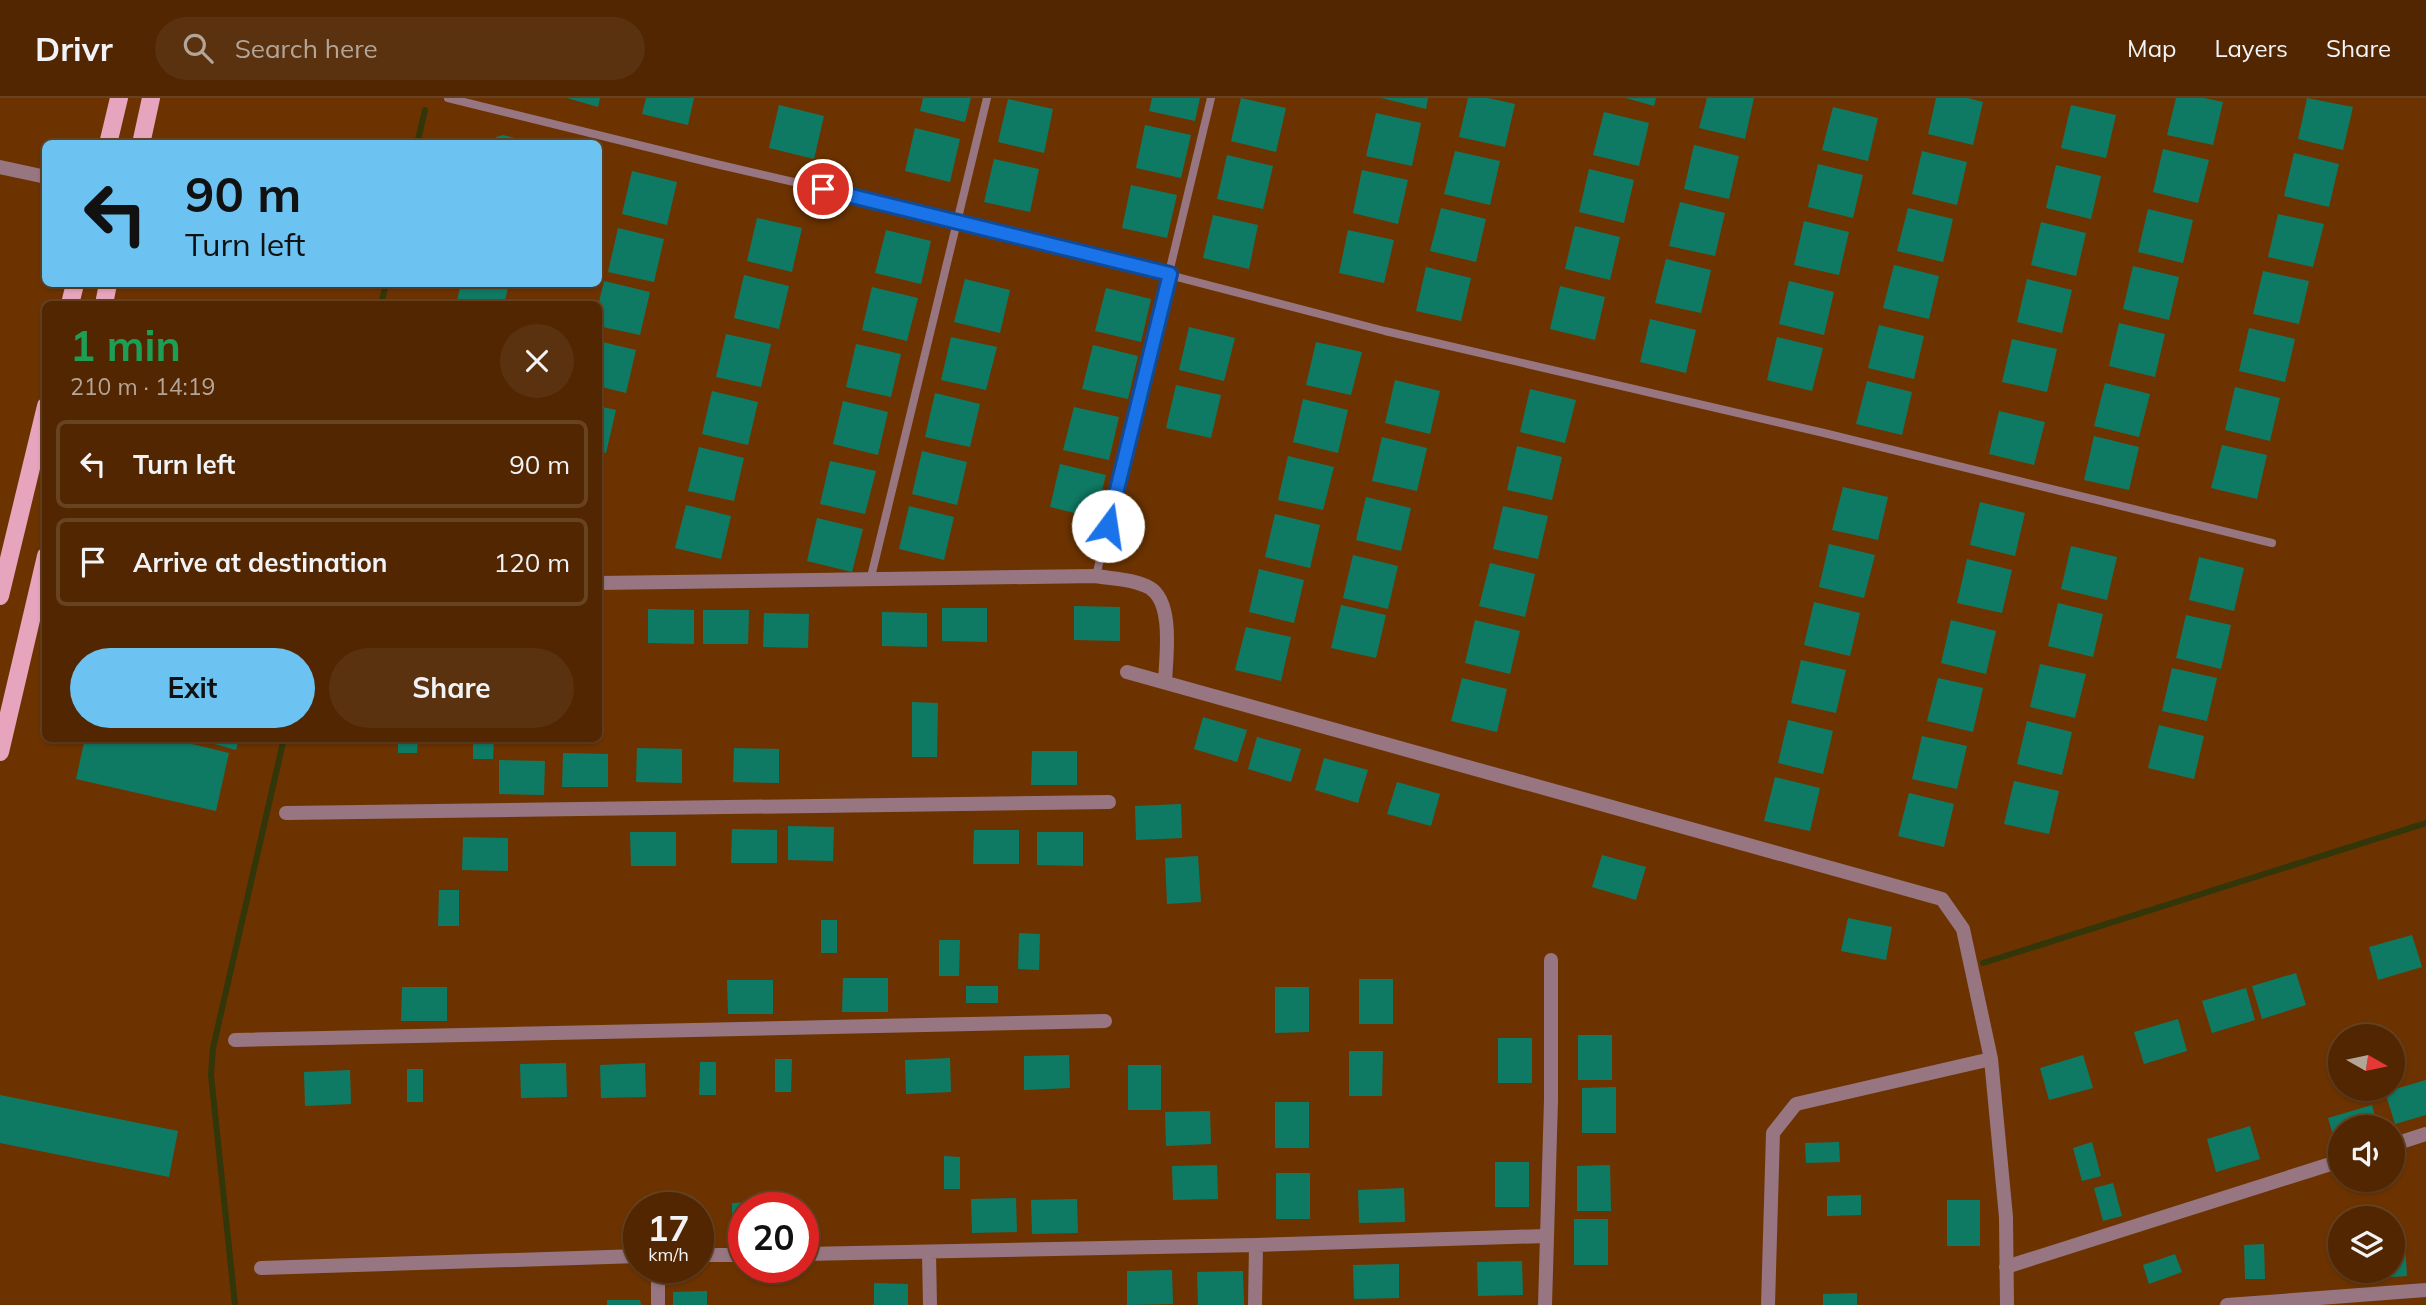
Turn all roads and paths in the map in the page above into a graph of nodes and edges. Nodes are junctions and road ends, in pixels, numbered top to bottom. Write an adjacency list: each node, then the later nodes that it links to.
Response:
1 (119, 98): 6 (main road)
2 (151, 98): 7 (main road)
3 (448, 98): 10 (lane)
4 (987, 98): 10 (lane)
5 (1211, 98): 11 (lane)
6 (109, 140)
7 (142, 140)
8 (0, 167): 9 (street)
9 (42, 176)
10 (957, 220): 11 (lane); 16 (lane)
11 (1170, 274): 13 (lane); 15 (lane)
12 (42, 423): 18 (main road)
13 (2272, 543)
14 (42, 573): 21 (main road)
15 (1096, 576): 16 (street); 20 (street)
16 (870, 581): 17 (street)
17 (602, 583)
18 (0, 597)
19 (1127, 672): 20 (street)
20 (1166, 682): 27 (street)
21 (0, 752)
22 (1109, 802): 23 (street)
23 (286, 813)
24 (1551, 960): 31 (street)
25 (1105, 1021): 26 (street)
26 (235, 1040)
27 (1991, 1059): 36 (street); 44 (street)
28 (2426, 1134): 29 (street)
29 (2405, 1141)
30 (2328, 1165): 36 (street)
31 (1546, 1236): 32 (street); 43 (street)
32 (1256, 1245): 33 (street); 42 (street)
33 (929, 1253): 34 (street); 41 (street)
34 (819, 1254)
35 (623, 1257): 37 (street)
36 (2006, 1267): 45 (street)
37 (261, 1268)
38 (658, 1283): 40 (street)
39 (2426, 1290): 46 (street)
40 (658, 1305)
41 (930, 1305)
42 (1255, 1305)
43 (1545, 1305)
44 (1768, 1305)
45 (2007, 1305)
46 (2227, 1305)

